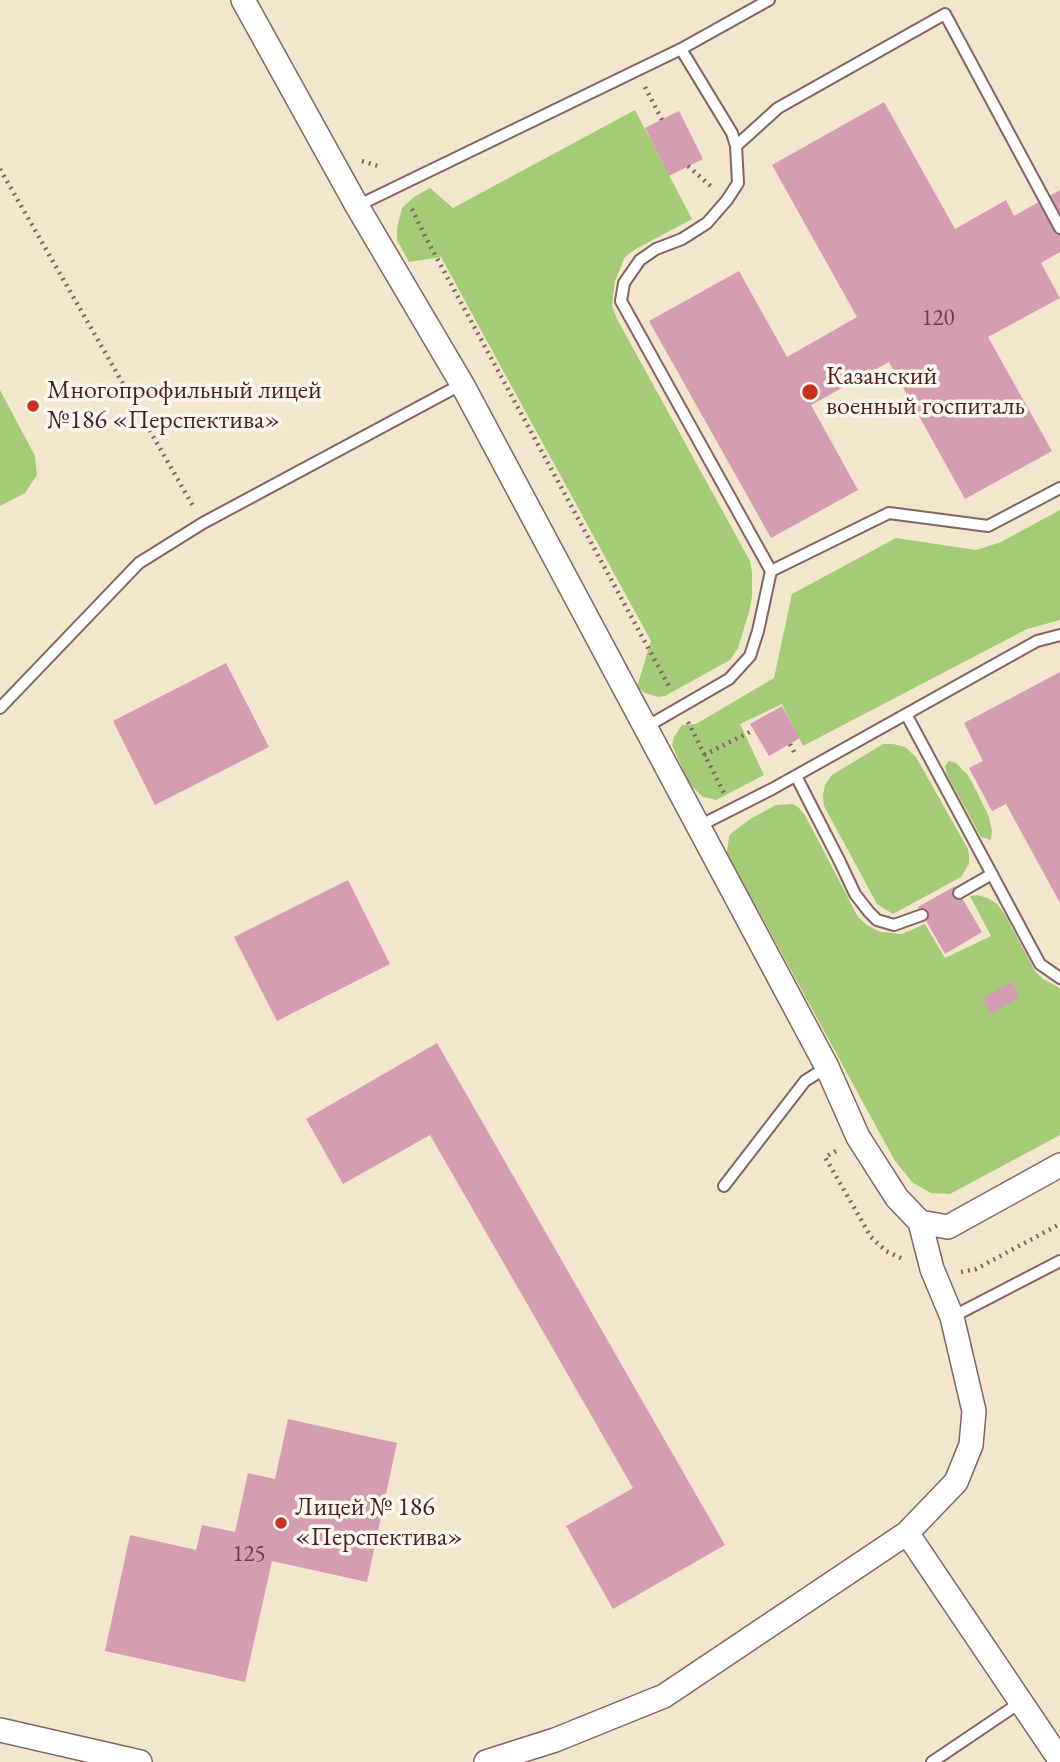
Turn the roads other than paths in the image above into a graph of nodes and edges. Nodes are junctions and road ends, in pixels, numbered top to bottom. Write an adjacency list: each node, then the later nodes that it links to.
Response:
1 (243, 0): 5 (street)
2 (769, 0): 3 (lane)
3 (681, 49): 4 (lane); 5 (lane)
4 (736, 146): 6 (lane); 9 (lane)
5 (358, 206): 7 (street)
6 (1060, 228)
7 (462, 384): 11 (lane); 13 (street)
8 (1060, 488): 9 (lane)
9 (771, 571): 13 (lane)
10 (1060, 635): 12 (lane)
11 (0, 708)
12 (906, 714): 14 (lane); 16 (lane)
13 (646, 727): 15 (street)
14 (796, 776): 15 (lane); 18 (lane)
15 (699, 827): 20 (street)
16 (992, 874): 17 (lane); 19 (lane)
17 (959, 893)
18 (922, 915)
19 (1060, 978)
20 (827, 1067): 22 (lane); 23 (street)
21 (1060, 1165): 23 (street)
22 (724, 1186)
23 (920, 1222): 25 (street)
24 (1060, 1261): 25 (lane)
25 (952, 1317): 26 (street)
26 (907, 1533): 27 (street); 31 (street)
27 (1021, 1702): 29 (street); 32 (lane)
28 (0, 1730): 30 (street)
29 (1060, 1760)
30 (140, 1762)
31 (486, 1762)
32 (932, 1762)

